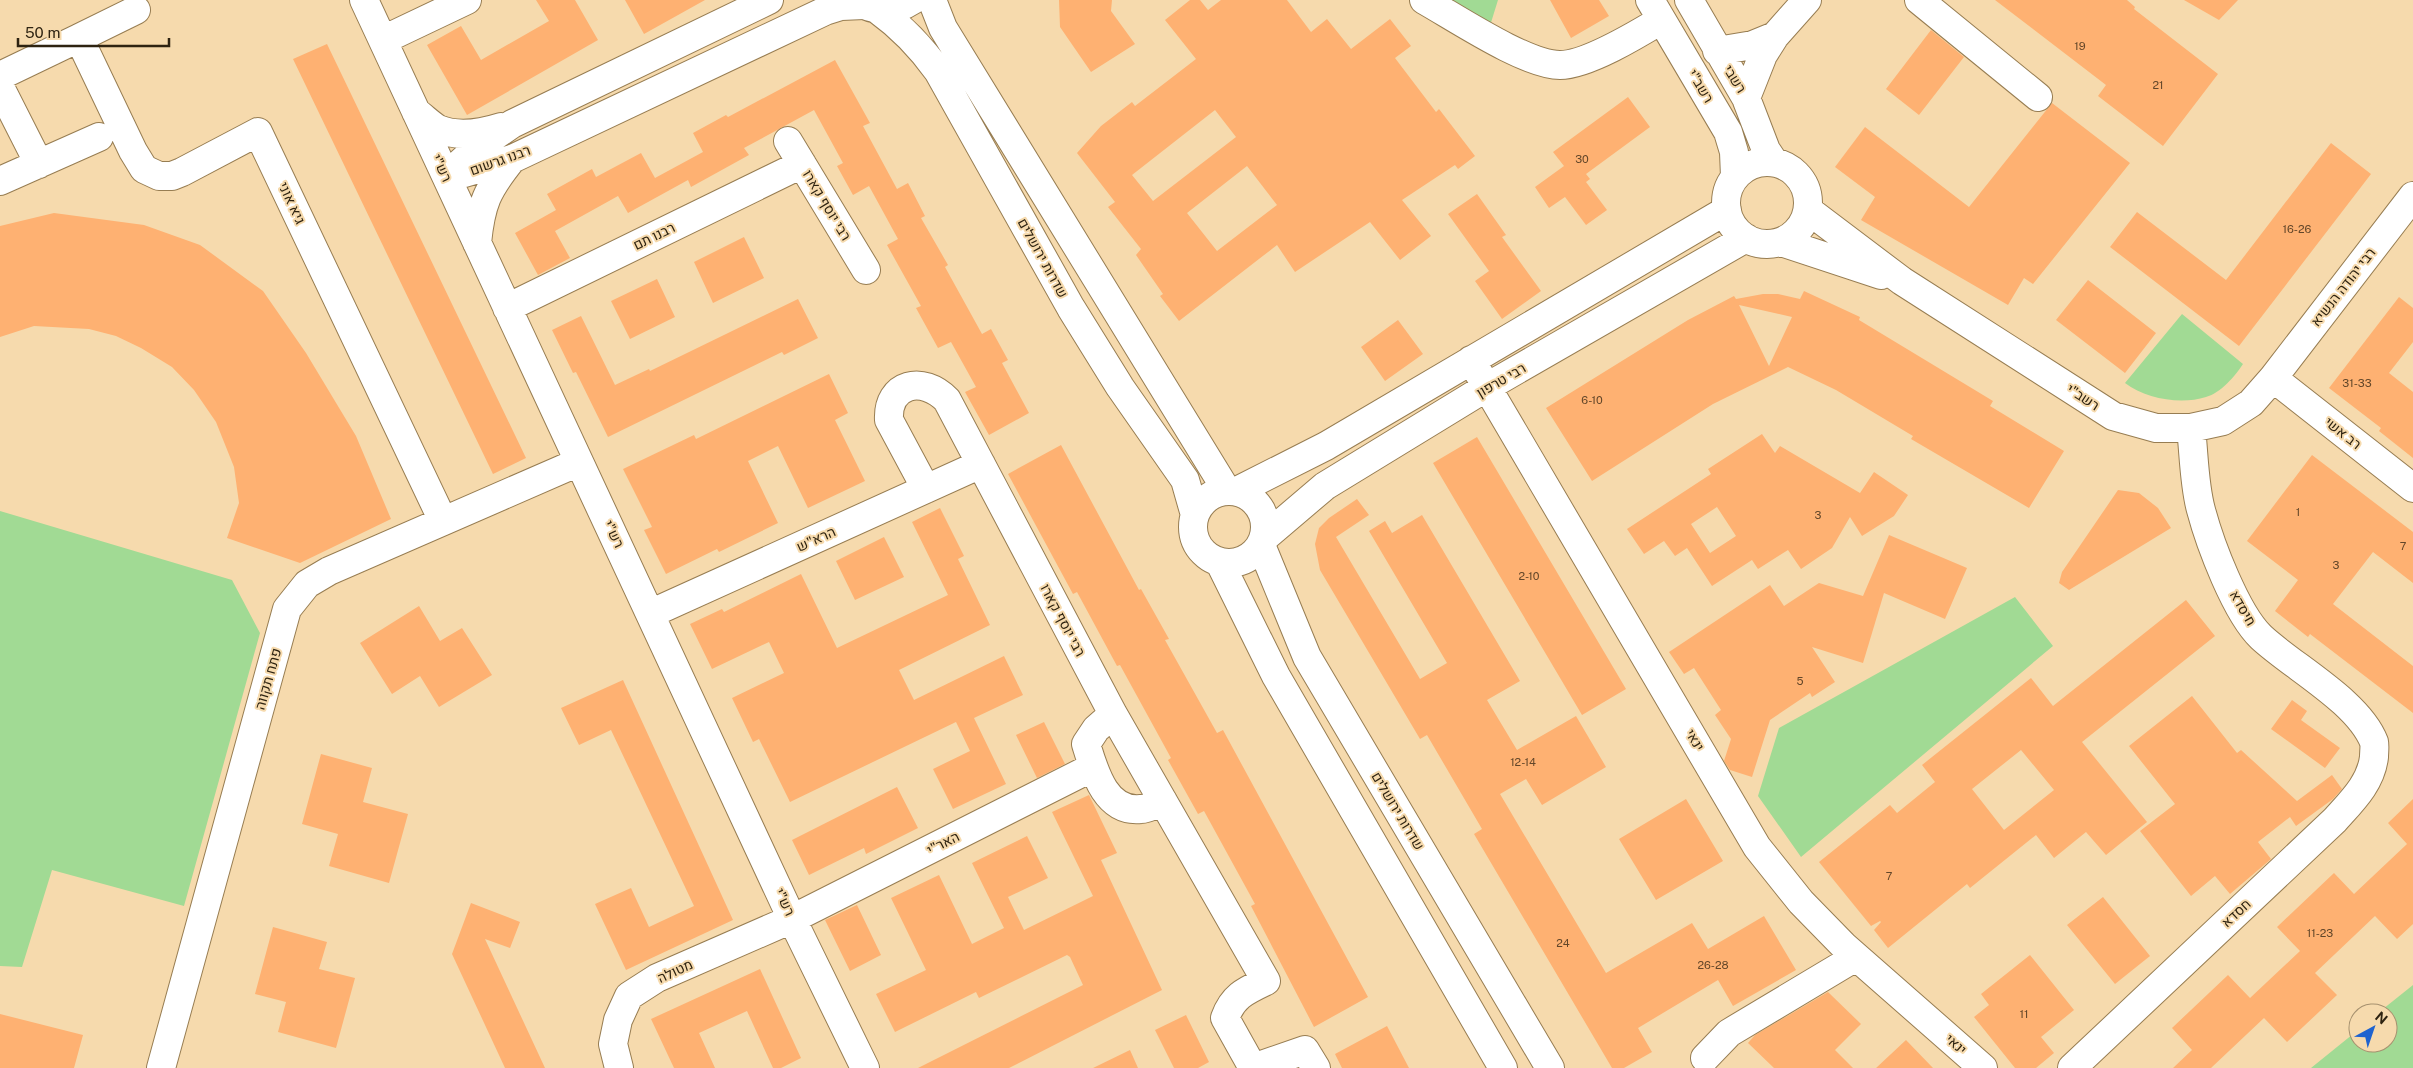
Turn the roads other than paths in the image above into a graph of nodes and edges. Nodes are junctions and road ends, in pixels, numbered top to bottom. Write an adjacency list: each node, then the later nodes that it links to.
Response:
1 (364, 0): 15 (street, רש"י)
2 (468, 0): 15 (street)
3 (769, 0): 22 (street, רבנו גרשום)
4 (913, 0): 10 (street, רבנו גרשום)
5 (932, 0): 49 (street)
6 (1424, 0): 12 (street)
7 (1689, 0): 16 (street, רשבי)
8 (1807, 0): 13 (street)
9 (1919, 0): 19 (street)
10 (865, 5): 25 (street, רבנו גרשום); 50 (street, שדרות ירושלים)
11 (136, 10): 14 (street)
12 (1656, 10): 30 (street, רשב"י)
13 (1775, 36): 16 (street); 20 (street)
14 (79, 38): 17 (street); 51 (street, גיא אוני)
15 (383, 40): 21 (street, רש"י)
16 (1717, 51): 20 (street, רשבי)
17 (0, 76)
18 (0, 88): 27 (street)
19 (2038, 97)
20 (1746, 98): 26 (street, רשבי)
21 (416, 112): 22 (street); 29 (street, רש"י)
22 (512, 124): 29 (street, רבנו גרשום)
23 (99, 137): 27 (street)
24 (788, 141): 28 (street, רבי יוסף קארו)
25 (512, 159): 29 (street, רבנו גרשום); 37 (street)
26 (1774, 162): 30 (street); 34 (street)
27 (39, 164): 31 (street)
28 (802, 164): 38 (street, רבי יוסף קארו); 40 (street, רבנו תם)
29 (446, 176): 37 (street, רש"י)
30 (1735, 178): 33 (street)
31 (0, 181)
32 (2413, 196): 42 (street, רבי יהודה הנשיא)
33 (1727, 210): 35 (street); 41 (street)
34 (1808, 210): 36 (street); 39 (street, רשב"י)
35 (1746, 238): 36 (street); 43 (street, רבי טרפון)
36 (1781, 242): 39 (street, רשב"י)
37 (477, 244): 40 (street, רש"י)
38 (866, 270)
39 (1902, 281): 44 (street, רשב"י)
40 (507, 308): 45 (street, רש"י)
41 (1470, 360): 43 (street, ינאי); 49 (street)
42 (2273, 378): 44 (street, רשב"י); 47 (street, רב אשי)
43 (1486, 387): 52 (street, רבי טרפון); 60 (street, ינאי)
44 (2190, 428): 56 (street, חיסדא)
45 (579, 462): 51 (street, פתח תקווה); 54 (street, רש"י)
46 (981, 464): 48 (street, הרא"ש); 48 (street, רבי יוסף קארו); 55 (street, רבי יוסף קארו)
47 (2413, 488)
48 (926, 489): 54 (street, הרא"ש)
49 (1232, 491): 50 (street); 52 (street)
50 (1194, 515): 53 (street)
51 (443, 521): 63 (street, פתח תקווה)
52 (1263, 541): 53 (street); 68 (street, שדרות ירושלים)
53 (1220, 563): 67 (street)
54 (652, 613): 59 (street, רש"י)
55 (1114, 714): 57 (street); 58 (street, רבי יוסף קארו)
56 (2375, 744): 70 (street, חסדא)
57 (1093, 767): 58 (street); 59 (street, האר"י)
58 (1163, 801): 66 (street, רבי יוסף קארו)
59 (792, 919): 64 (street, מטולה); 65 (street, רש"י)
60 (1856, 957): 61 (street); 69 (street, ינאי)
61 (1705, 1058)
62 (1310, 1059): 66 (street)
63 (161, 1068)
64 (619, 1068)
65 (865, 1068)
66 (1253, 1068)
67 (1503, 1068)
68 (1550, 1068)
69 (1983, 1068)
70 (2072, 1068)

